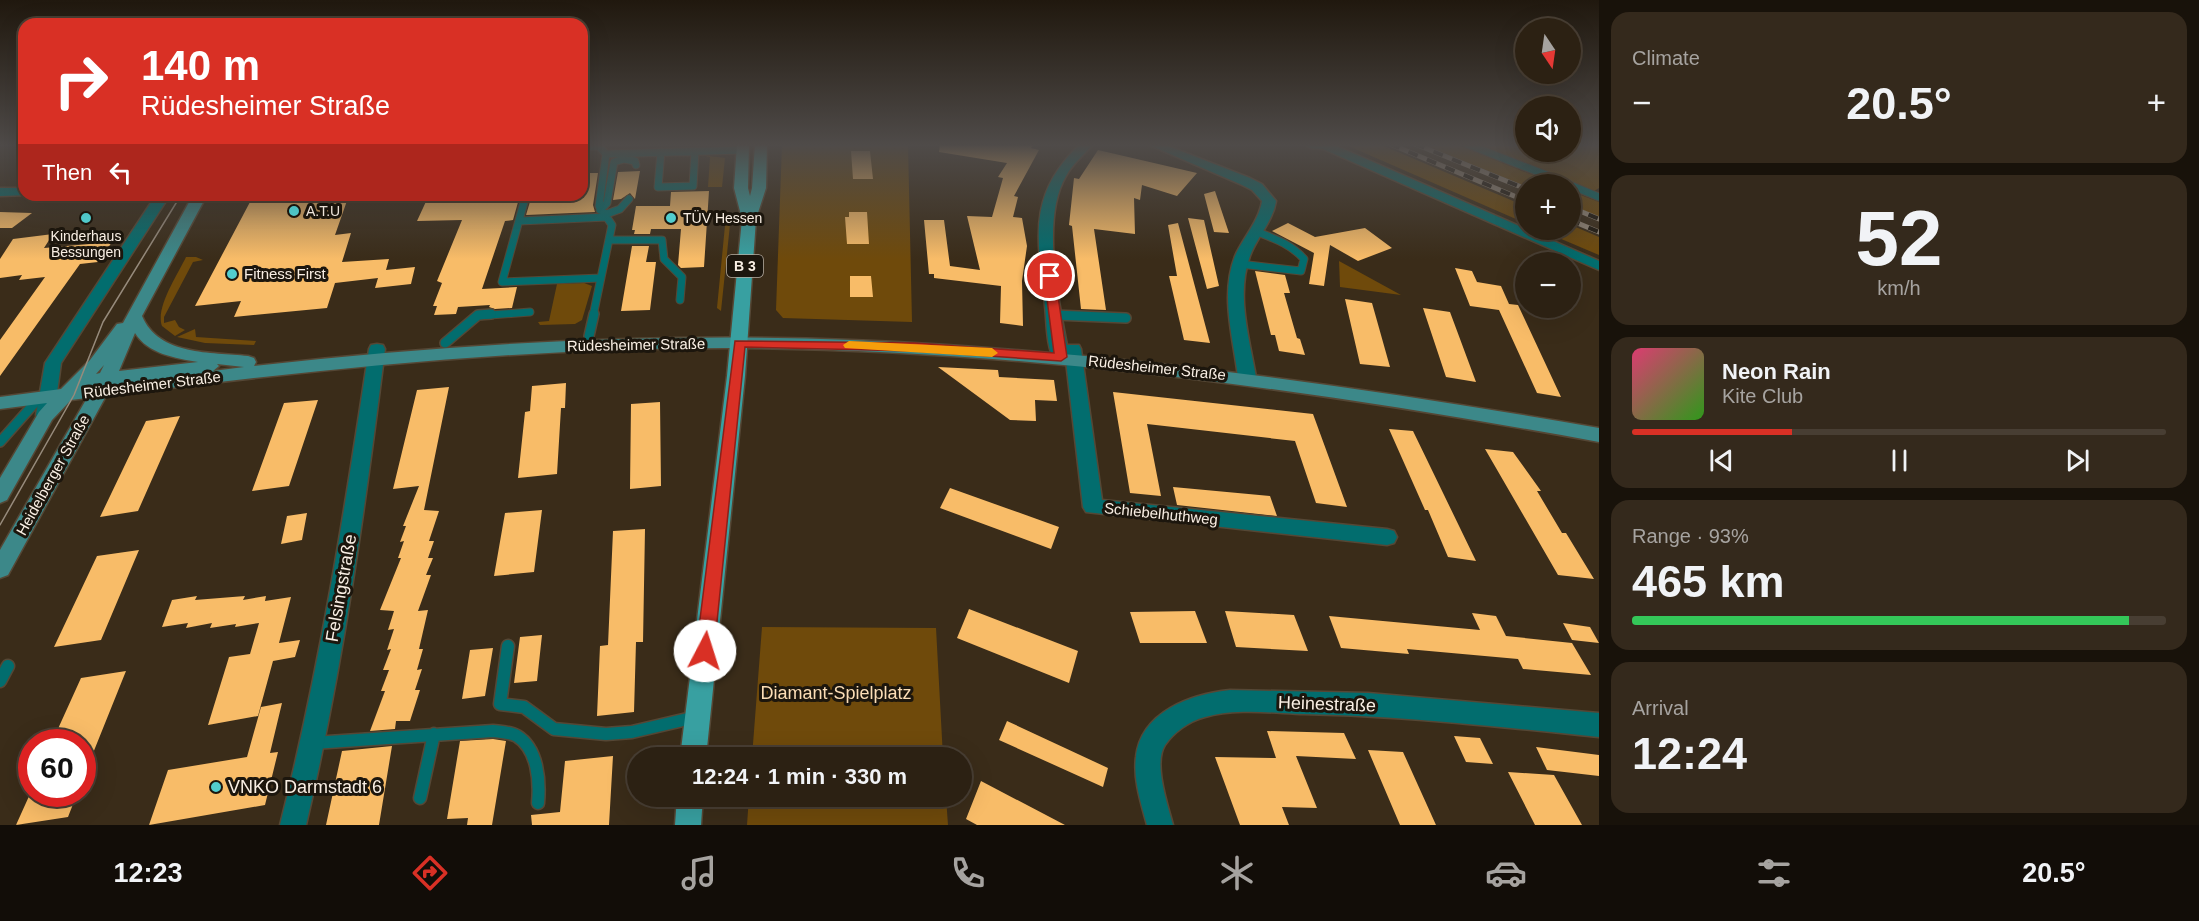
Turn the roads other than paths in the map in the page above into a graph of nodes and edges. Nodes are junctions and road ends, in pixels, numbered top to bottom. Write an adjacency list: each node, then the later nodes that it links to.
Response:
1 (602, 182): 18 (lane)
2 (610, 182): 18 (lane)
3 (658, 182): 4 (lane)
4 (693, 182)
5 (741, 182): 19 (main road, B 3)
6 (759, 182): 19 (main road, B 3)
7 (1056, 182): 28 (street, Schiebelhuthweg)
8 (1244, 182): 21 (street)
9 (1412, 182): 24 (street)
10 (1581, 190): 13 (lane)
11 (0, 192): 12 (street)
12 (18, 192)
13 (1599, 197)
14 (629, 199): 18 (lane)
15 (159, 201): 41 (street, Heidelberger Straße)
16 (197, 201): 29 (main road, Heidelberger Straße)
17 (524, 201): 20 (lane)
18 (604, 214): 20 (lane); 22 (lane)
19 (749, 219): 32 (main road, B 3)
20 (519, 221): 25 (lane)
21 (1255, 231): 23 (street); 23 (lane)
22 (609, 240): 25 (lane); 26 (lane)
23 (1240, 264): 37 (street)
24 (1599, 266)
25 (601, 278): 31 (lane)
26 (680, 300)
27 (530, 312): 33 (lane)
28 (1055, 315): 30 (lane); 34 (street, Schiebelhuthweg)
29 (134, 316): 36 (main road); 38 (main road, Heidelberger Straße); 39 (main road, Heidelberger Straße)
30 (1126, 318)
31 (589, 336): 32 (main road, Rüdesheimer Straße); 33 (main road, Rüdesheimer Straße)
32 (740, 338): 34 (main road, Rüdesheimer Straße); 35 (main road, Rüdesheimer Straße); 52 (main road)
33 (445, 343): 35 (main road, Rüdesheimer Straße)
34 (1067, 353): 37 (main road, Rüdesheimer Straße); 47 (street, Schiebelhuthweg)
35 (376, 354): 36 (main road, Rüdesheimer Straße); 39 (main road, Rüdesheimer Straße); 55 (street, Felsingstraße)
36 (248, 362): 39 (main road, Rüdesheimer Straße)
37 (1247, 372): 43 (main road, Rüdesheimer Straße); 44 (main road, Rüdesheimer Straße)
38 (78, 382): 39 (main road, Rüdesheimer Straße); 41 (main road, Heidelberger Straße)
39 (104, 385): 41 (main road, Rüdesheimer Straße); 48 (main road, Heidelberger Straße)
40 (0, 393): 41 (main road)
41 (49, 399): 42 (main road); 45 (lane); 46 (main road, Heidelberger Straße)
42 (0, 403)
43 (1599, 425)
44 (1599, 435)
45 (0, 442)
46 (0, 495)
47 (1387, 537)
48 (0, 569)
49 (508, 646): 52 (lane)
50 (8, 666): 51 (lane)
51 (0, 681)
52 (699, 717): 56 (main road)
53 (1599, 725): 62 (street, Heinestraße)
54 (434, 734): 55 (lane); 57 (lane); 58 (lane)
55 (313, 744): 60 (street, Felsingstraße)
56 (695, 747)
57 (420, 798)
58 (538, 803)
59 (689, 807): 61 (main road)
60 (293, 825)
61 (688, 825)
62 (1160, 825)

